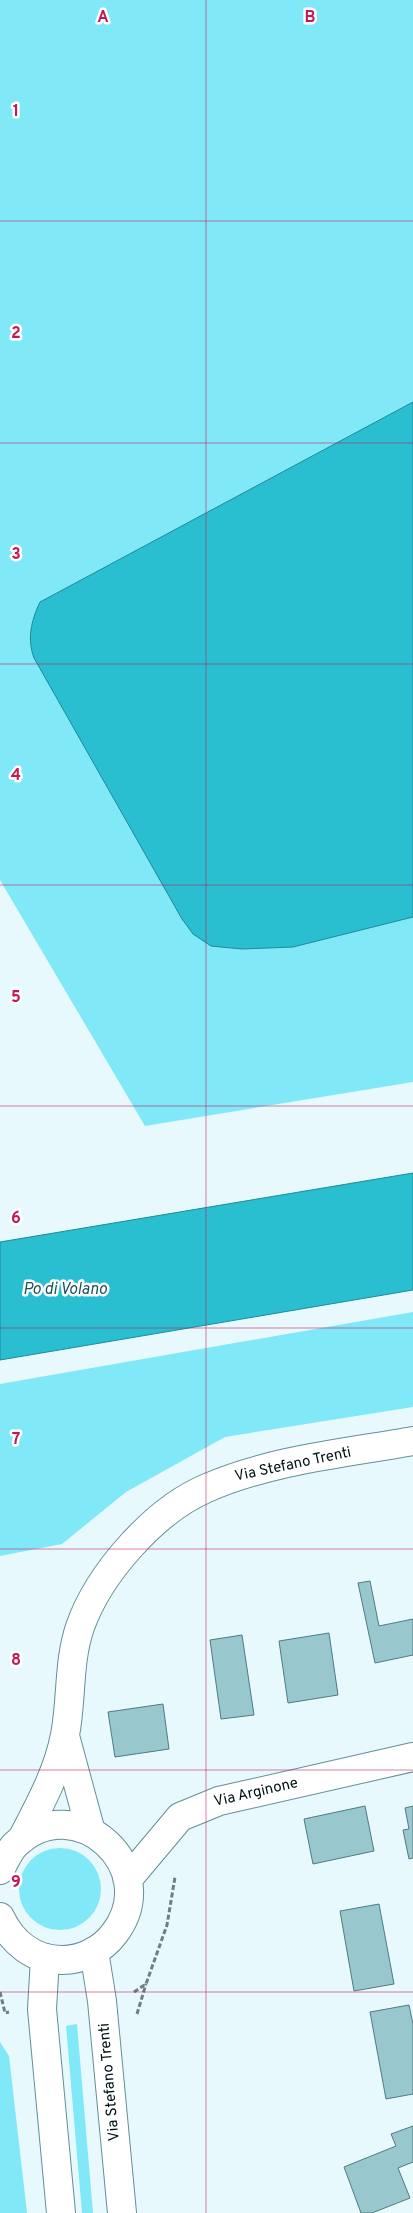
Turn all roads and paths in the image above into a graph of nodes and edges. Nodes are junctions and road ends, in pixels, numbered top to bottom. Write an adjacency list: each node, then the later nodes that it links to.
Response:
1 (413, 1441): 2 (main road, Via Stefano Trenti)
2 (65, 1736): 4 (main road, Via Stefano Trenti); 5 (main road, Via Stefano Trenti)
3 (413, 1757): 7 (main road, Via Arginone)
4 (91, 1832): 5 (main road); 7 (main road)
5 (12, 1844): 6 (main road, Via Stefano Trenti)
6 (0, 1870)
7 (128, 1879): 9 (main road)
8 (1, 1921): 10 (main road)
9 (94, 1951): 10 (main road); 12 (main road, Via Stefano Trenti)
10 (45, 1958): 11 (main road)
11 (61, 2213)
12 (122, 2213)

